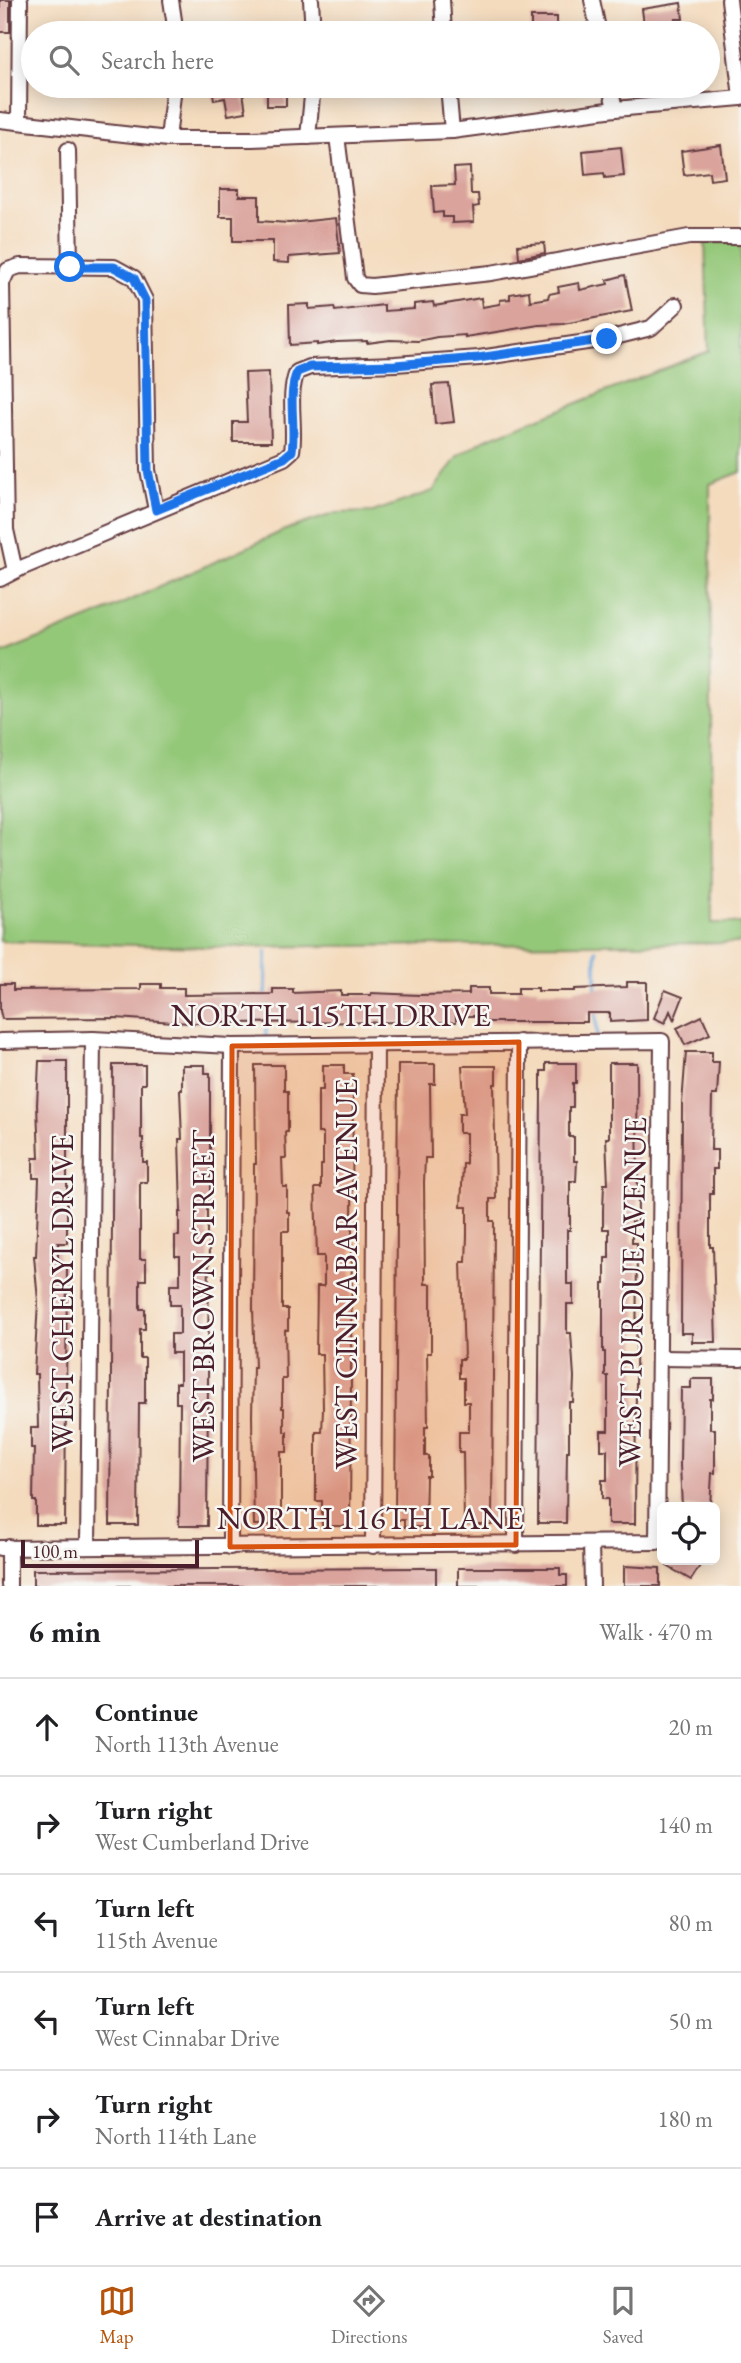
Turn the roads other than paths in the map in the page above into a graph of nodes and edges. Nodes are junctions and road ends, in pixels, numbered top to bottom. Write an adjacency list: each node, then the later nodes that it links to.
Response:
1 (20, 0): 18 (street)
2 (171, 0): 7 (street)
3 (311, 0): 8 (street)
4 (442, 0): 9 (street)
5 (592, 0): 10 (street)
6 (729, 0): 11 (street)
7 (174, 21)
8 (312, 21)
9 (443, 21)
10 (596, 21)
11 (741, 97): 16 (street)
12 (173, 98): 22 (street)
13 (312, 98): 21 (street)
14 (449, 98): 19 (street)
15 (613, 98): 16 (street)
16 (615, 109): 19 (street)
17 (0, 120): 18 (street)
18 (19, 122): 22 (street)
19 (452, 131): 20 (street)
20 (337, 136): 21 (street); 24 (street)
21 (308, 137): 22 (street)
22 (168, 139)
23 (68, 150): 25 (street)
24 (741, 237)
25 (70, 267): 27 (street); 28 (street)
26 (676, 305): 28 (street)
27 (1, 415): 29 (street)
28 (156, 510): 29 (street)
29 (15, 571): 30 (street)
30 (0, 579)
31 (93, 1039): 32 (street, NORTH 115TH DRIVE); 36 (street, NORTH 115TH DRIVE); 44 (street, WEST CHERYL DRIVE)
32 (0, 1041)
33 (662, 1041): 34 (street, NORTH 115TH DRIVE); 37 (street, WEST PURDUE AVENUE)
34 (519, 1042): 35 (street, NORTH 115TH DRIVE); 42 (street)
35 (376, 1044): 36 (street, NORTH 115TH DRIVE); 43 (street, WEST CINNABAR AVENUE)
36 (232, 1046): 45 (street, WEST BROWN STREET)
37 (659, 1358): 38 (street); 39 (street, WEST PURDUE AVENUE)
38 (741, 1359)
39 (657, 1502)
40 (657, 1542): 41 (street, NORTH 116TH LANE)
41 (592, 1544): 42 (street, NORTH 116TH LANE); 48 (street)
42 (516, 1545): 43 (street, NORTH 116TH LANE)
43 (373, 1546): 45 (street, NORTH 116TH LANE)
44 (88, 1547): 45 (street, NORTH 116TH LANE); 46 (street, NORTH 116TH LANE)
45 (230, 1547)
46 (4, 1548): 47 (street)
47 (9, 1586)
48 (592, 1586)

